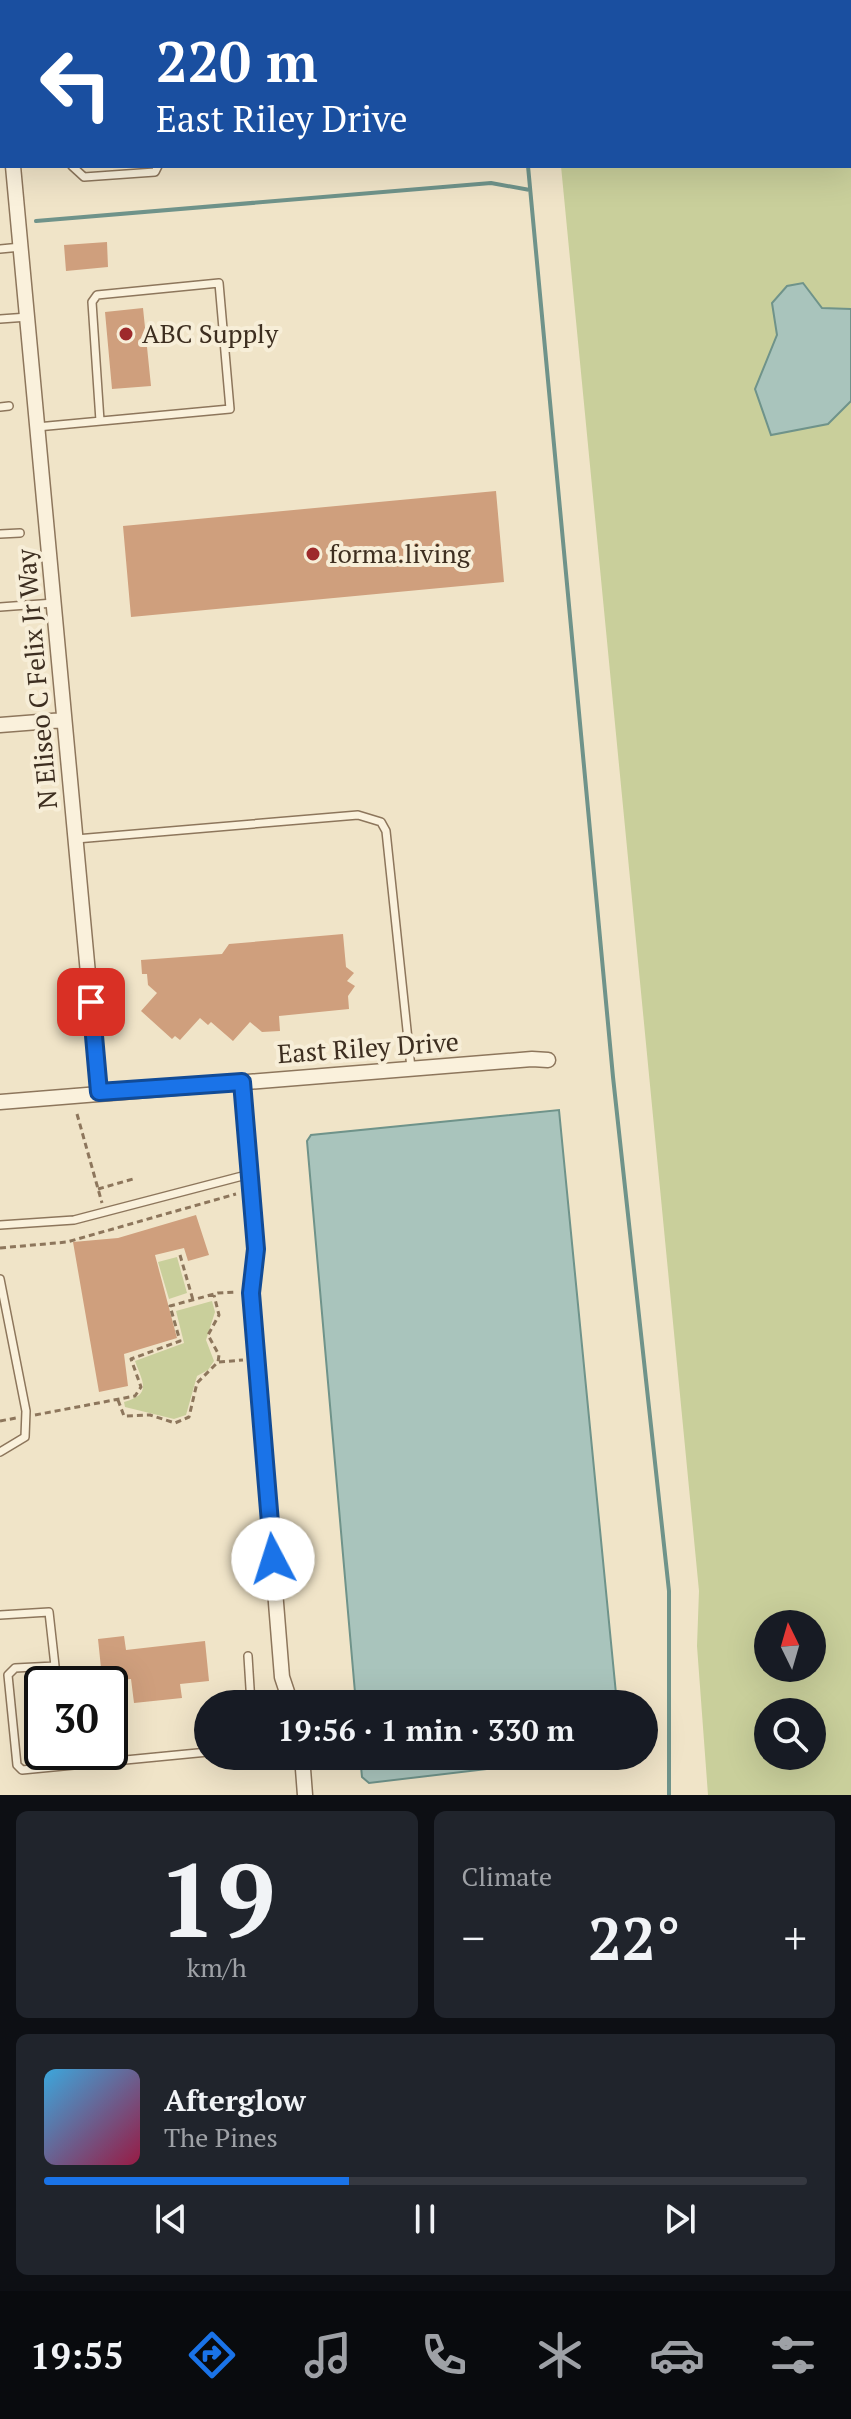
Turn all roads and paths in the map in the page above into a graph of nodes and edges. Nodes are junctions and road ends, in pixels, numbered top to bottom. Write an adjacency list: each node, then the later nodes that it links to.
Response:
1 (13, 168): 4 (street, N Eliseo C Felix Jr Way)
2 (74, 168): 3 (lane)
3 (157, 168)
4 (21, 247): 5 (lane); 6 (street, N Eliseo C Felix Jr Way)
5 (0, 249)
6 (28, 317): 7 (lane); 9 (street, N Eliseo C Felix Jr Way)
7 (0, 319)
8 (100, 421): 8 (lane); 9 (lane)
9 (37, 427): 12 (street, N Eliseo C Felix Jr Way)
10 (20, 533): 11 (lane)
11 (0, 534)
12 (54, 603): 13 (lane); 14 (street, N Eliseo C Felix Jr Way)
13 (0, 607)
14 (64, 720): 15 (street); 16 (street, N Eliseo C Felix Jr Way)
15 (0, 725)
16 (76, 839): 18 (lane); 20 (street, N Eliseo C Felix Jr Way)
17 (548, 1060): 18 (street, East Riley Drive)
18 (411, 1068): 19 (street, East Riley Drive)
19 (242, 1082): 20 (street, East Riley Drive); 23 (street)
20 (99, 1092): 21 (street, East Riley Drive)
21 (0, 1102)
22 (77, 1114): 25 (path)
23 (250, 1174): 27 (lane); 47 (street)
24 (133, 1179): 25 (path)
25 (98, 1189): 27 (path)
26 (240, 1193): 29 (path)
27 (105, 1213): 28 (lane); 29 (path)
28 (0, 1225)
29 (110, 1232): 30 (path)
30 (0, 1248)
31 (180, 1255): 35 (path)
32 (0, 1279): 39 (lane)
33 (239, 1291): 34 (path)
34 (214, 1294): 35 (path); 37 (path)
35 (193, 1300): 38 (path)
36 (243, 1360): 37 (path)
37 (218, 1362): 38 (path)
38 (118, 1400): 39 (path)
39 (26, 1416): 40 (path); 41 (lane)
40 (0, 1421)
41 (0, 1452)
42 (0, 1615): 44 (lane)
43 (248, 1656): 46 (lane)
44 (55, 1666)
45 (24, 1668): 50 (lane)
46 (250, 1690)
47 (286, 1690)
48 (194, 1753): 49 (lane)
49 (128, 1760)
50 (24, 1770)
51 (303, 1770): 52 (street)
52 (305, 1795)

